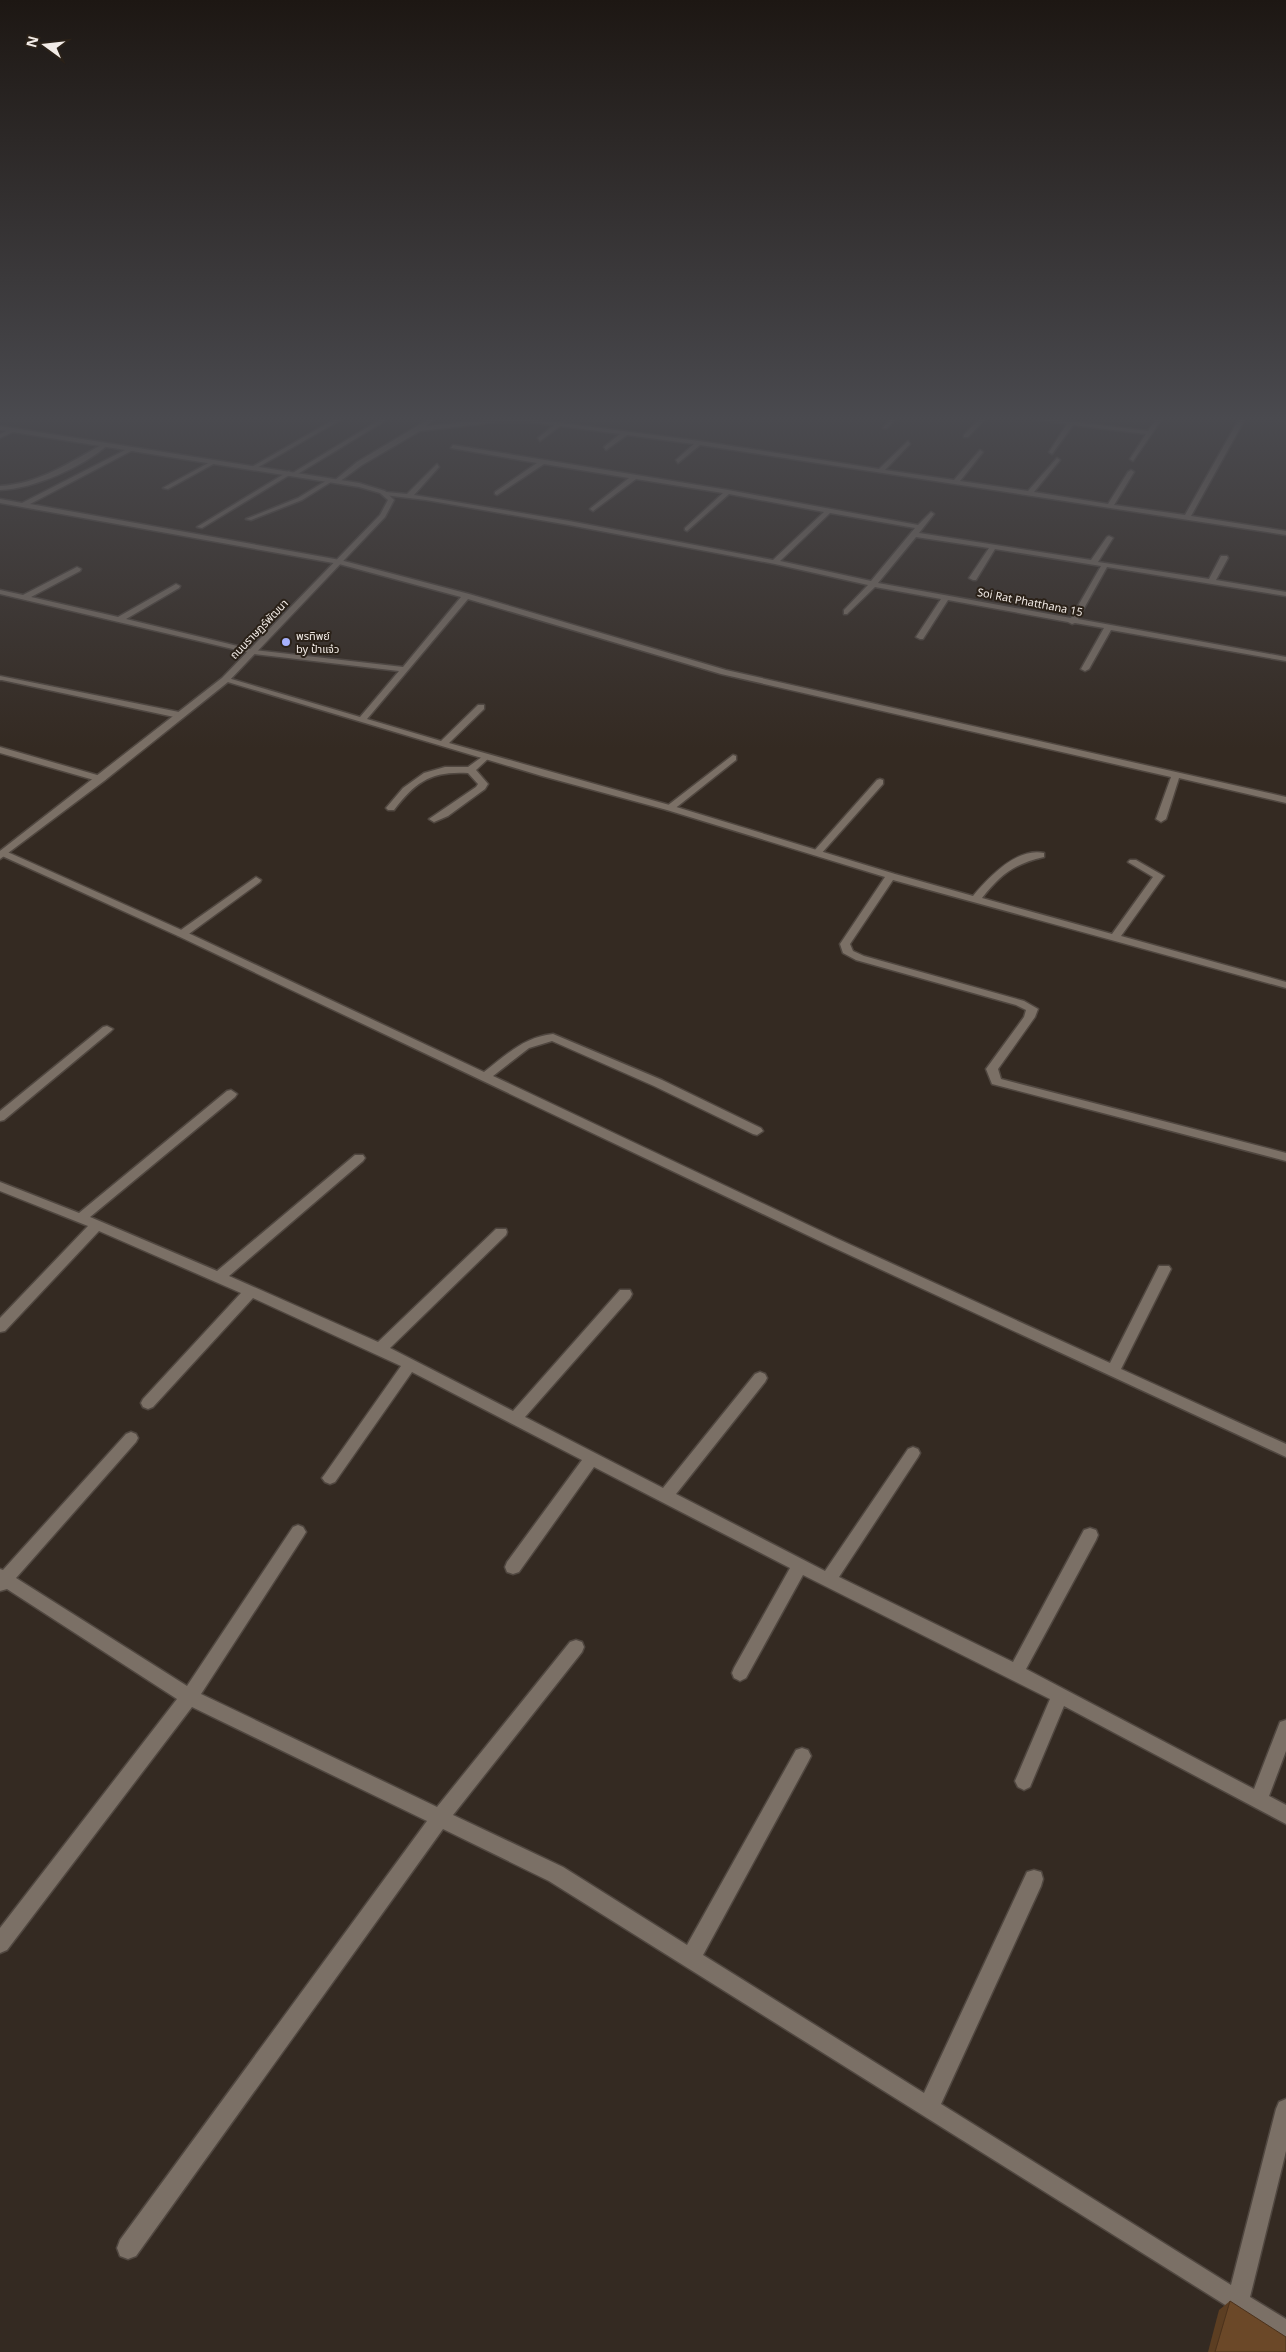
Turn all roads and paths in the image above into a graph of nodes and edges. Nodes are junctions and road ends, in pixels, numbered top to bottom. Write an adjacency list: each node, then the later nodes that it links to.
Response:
1 (155, 529): 10 (street)
2 (371, 529): 10 (street, ถนนราษฏร์พัฒนา)
3 (591, 529): 11 (street, Soi Rat Phatthana 15)
4 (810, 529): 11 (street)
5 (917, 529): 6 (street)
6 (913, 534): 8 (street); 17 (street)
7 (1109, 538): 12 (street)
8 (993, 547): 12 (street); 15 (street)
9 (1224, 558): 16 (street)
10 (340, 562): 21 (street); 29 (street, ถนนราษฏร์พัฒนา)
11 (775, 562): 17 (street, Soi Rat Phatthana 15)
12 (1093, 563): 13 (street)
13 (1106, 565): 16 (street); 26 (street)
14 (77, 569): 22 (street)
15 (974, 578)
16 (1211, 582): 20 (street)
17 (873, 584): 23 (street, Soi Rat Phatthana 15); 24 (street)
18 (176, 586): 25 (street)
19 (0, 592): 22 (street)
20 (1286, 594)
21 (466, 596): 32 (street); 43 (street)
22 (24, 598): 25 (street)
23 (945, 598): 26 (street, Soi Rat Phatthana 15); 28 (street)
24 (846, 612)
25 (119, 620): 29 (street)
26 (1072, 622): 27 (street, Soi Rat Phatthana 15)
27 (1108, 628): 30 (street, Soi Rat Phatthana 15); 31 (street)
28 (920, 637)
29 (254, 652): 32 (street); 34 (street, ถนนราษฏร์พัฒนา)
30 (1286, 659)
31 (1085, 669)
32 (403, 670): 37 (street)
33 (2, 678): 36 (street)
34 (224, 680): 36 (street, ถนนราษฏร์พัฒนา); 37 (street)
35 (481, 707): 38 (street)
36 (179, 715): 44 (street, ถนนราษฏร์พัฒนา)
37 (362, 720): 38 (street)
38 (443, 744): 40 (street)
39 (0, 750): 44 (street)
40 (486, 757): 42 (street); 48 (street)
41 (733, 758): 48 (street)
42 (470, 770): 47 (street); 49 (street)
43 (1176, 775): 46 (street); 50 (street)
44 (101, 779): 52 (street, ถนนราษฏร์พัฒนา)
45 (880, 782): 51 (street)
46 (1286, 800)
47 (391, 808)
48 (670, 808): 51 (street)
49 (434, 819)
50 (1160, 819)
51 (817, 853): 55 (street)
52 (2, 854): 58 (street)
53 (1041, 855): 57 (street)
54 (1133, 862): 59 (street)
55 (891, 876): 57 (street); 66 (street)
56 (256, 880): 58 (street)
57 (976, 899): 59 (street)
58 (182, 934): 62 (street)
59 (1114, 938): 60 (street)
60 (1286, 985)
61 (107, 1029): 64 (street)
62 (485, 1077): 65 (street); 79 (street)
63 (231, 1094): 69 (street)
64 (0, 1117)
65 (757, 1131)
66 (1286, 1157)
67 (359, 1158): 73 (street)
68 (0, 1186): 69 (street)
69 (81, 1218): 70 (street)
70 (97, 1225): 73 (street); 76 (street)
71 (501, 1232): 77 (street)
72 (1164, 1269): 79 (street)
73 (219, 1277): 74 (street)
74 (251, 1291): 77 (street); 81 (street)
75 (625, 1294): 82 (street)
76 (0, 1327)
77 (380, 1349): 78 (street)
78 (410, 1364): 82 (street); 87 (street)
79 (1113, 1371): 84 (street)
80 (760, 1378): 88 (street)
81 (148, 1403)
82 (515, 1418): 86 (street)
83 (131, 1438): 93 (street)
84 (1286, 1450)
85 (913, 1453): 94 (street)
86 (592, 1458): 88 (street); 92 (street)
87 (330, 1478)
88 (666, 1496): 91 (street)
89 (298, 1532): 99 (street)
90 (1090, 1535): 96 (street)
91 (800, 1565): 94 (street); 97 (street)
92 (513, 1567)
93 (2, 1580): 99 (street)
94 (828, 1580): 96 (street)
95 (576, 1647): 105 (street)
96 (1016, 1672): 98 (street)
97 (740, 1673)
98 (1060, 1696): 102 (street); 103 (street)
99 (189, 1697): 105 (street); 107 (street)
100 (1286, 1728): 103 (street)
101 (802, 1756): 108 (street)
102 (1024, 1781)
103 (1258, 1800): 104 (street)
104 (1286, 1815)
105 (440, 1818): 108 (street); 111 (street)
106 (1034, 1879): 109 (street)
107 (0, 1943)
108 (690, 1958): 109 (street)
109 (928, 2108): 112 (street)
110 (1286, 2109): 112 (street)
111 (128, 2248)
112 (1238, 2302): 113 (street)
113 (1286, 2332)

